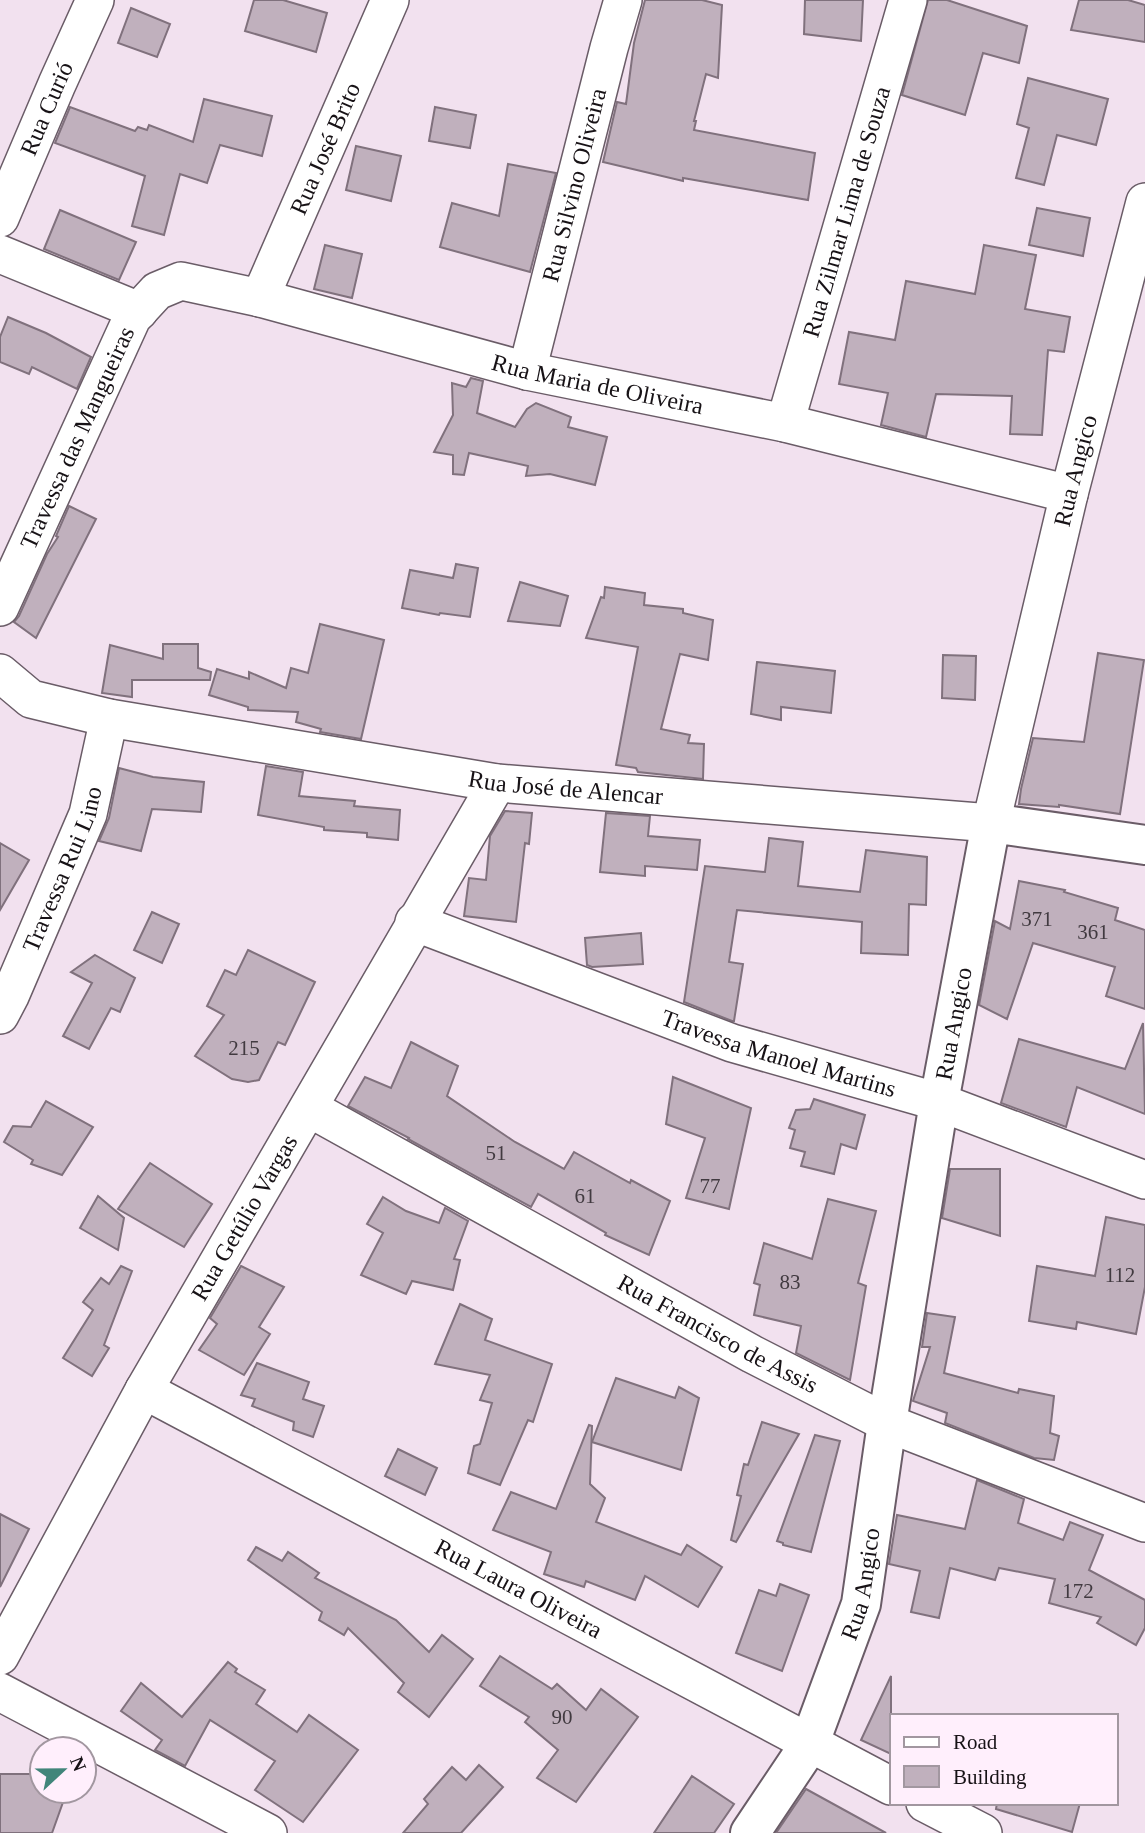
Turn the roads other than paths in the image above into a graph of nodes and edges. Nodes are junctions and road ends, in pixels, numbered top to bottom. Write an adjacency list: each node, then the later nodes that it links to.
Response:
1 (95, 0): 6 (street, Rua Curió)
2 (390, 0): 8 (street, Rua José Brito)
3 (623, 0): 10 (street, Rua Silvino Oliveira)
4 (908, 0): 11 (street, Rua Zilmar Lima de Souza)
5 (1145, 202): 12 (street, Rua Angico)
6 (0, 218)
7 (0, 254): 9 (street)
8 (260, 298): 9 (street, Rua Maria de Oliveira); 10 (street, Rua Maria de Oliveira)
9 (139, 311): 13 (street, Travessa das Mangueiras)
10 (527, 371): 11 (street, Rua Maria de Oliveira)
11 (785, 423): 12 (street, Rua Maria de Oliveira)
12 (1069, 494): 17 (street, Rua Angico)
13 (0, 607)
14 (0, 673): 15 (street, Rua José de Alencar)
15 (109, 719): 16 (street, Rua José de Alencar); 20 (street, Travessa Rui Lino)
16 (497, 783): 17 (street, Rua José de Alencar); 19 (street, Rua Getúlio Vargas)
17 (991, 822): 18 (street, Rua José de Alencar); 21 (street, Rua Angico)
18 (1145, 845)
19 (414, 922): 21 (street, Travessa Manoel Martins); 22 (street, Rua Getúlio Vargas)
20 (0, 1015)
21 (939, 1102): 23 (street, Travessa Manoel Martins); 25 (street, Rua Angico)
22 (309, 1108): 24 (street, Rua Getúlio Vargas); 25 (street, Rua Francisco de Assis)
23 (1145, 1180)
24 (144, 1390): 27 (street, Rua Getúlio Vargas); 29 (street, Rua Laura Oliveira)
25 (887, 1423): 26 (street, Rua Francisco de Assis); 29 (street, Rua Angico)
26 (1145, 1523)
27 (0, 1656)
28 (0, 1692): 32 (street)
29 (809, 1745): 30 (street, Rua Laura Oliveira); 33 (street, Rua Angico)
30 (890, 1786)
31 (929, 1805): 34 (street)
32 (268, 1833)
33 (750, 1833)
34 (983, 1833)

